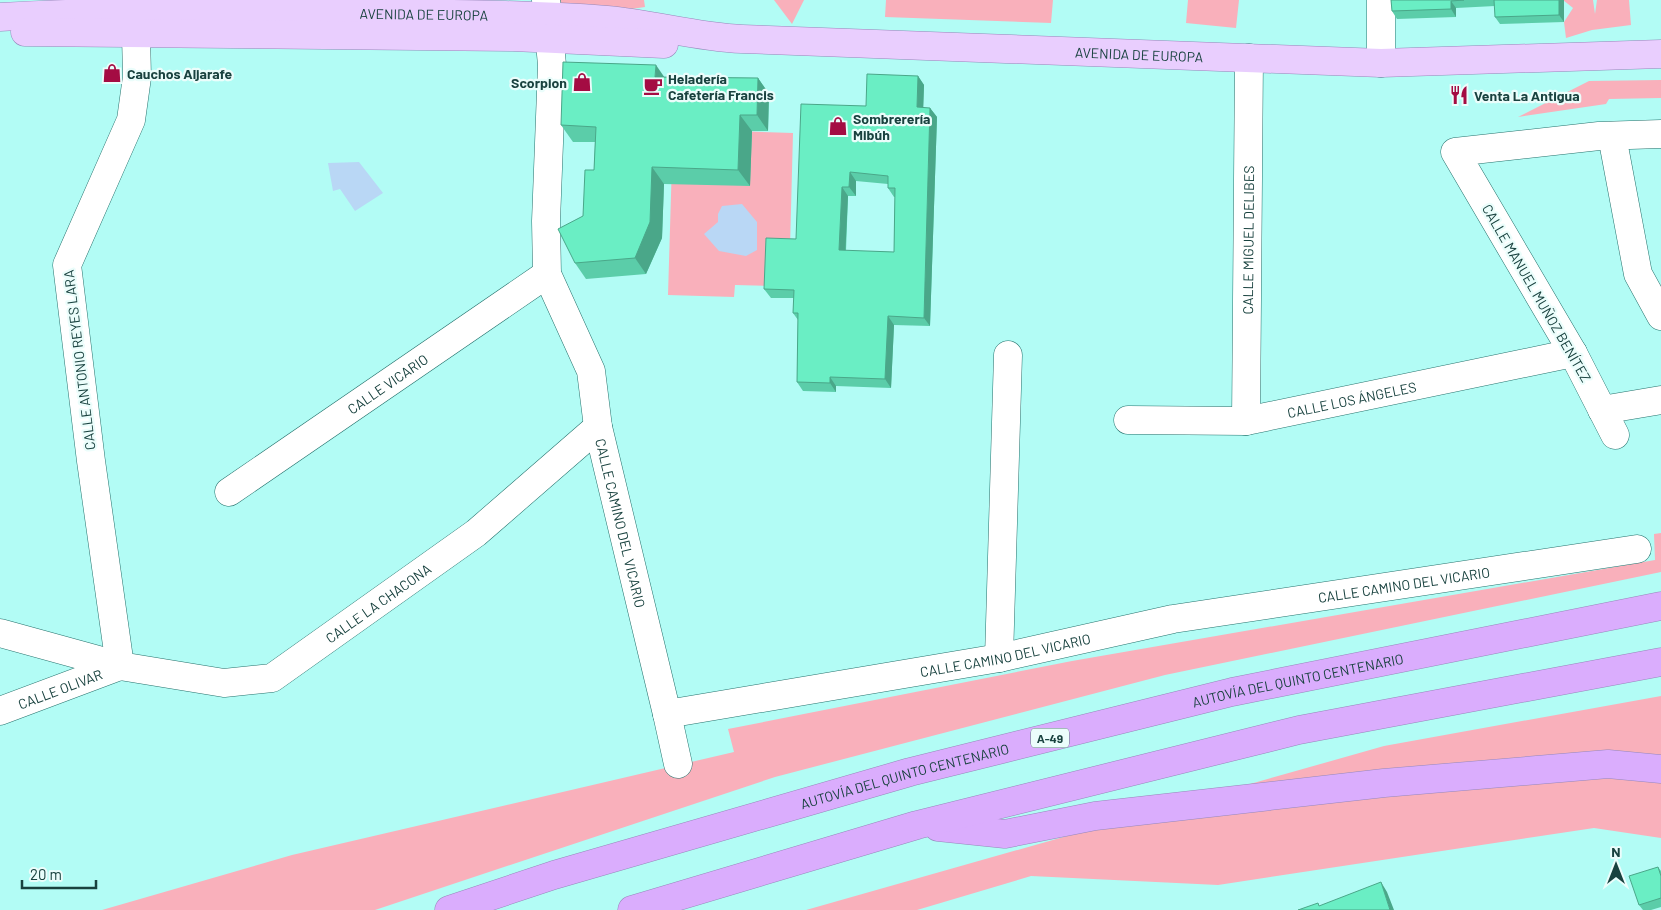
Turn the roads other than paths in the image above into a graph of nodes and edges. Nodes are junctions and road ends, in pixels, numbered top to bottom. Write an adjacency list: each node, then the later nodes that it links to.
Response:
1 (1382, 0): 11 (street)
2 (92, 6): 3 (main road, AVENIDA DE EUROPA); 4 (main road, AVENIDA DE EUROPA)
3 (210, 11): 5 (main road, AVENIDA DE EUROPA); 7 (main road)
4 (0, 17)
5 (549, 25): 7 (main road); 8 (main road, AVENIDA DE EUROPA); 8 (main road, AVENIDA DE EUROPA); 14 (street)
6 (0, 32): 7 (main road)
7 (136, 35): 30 (street, CALLE ANTONIO REYES LARA)
8 (725, 38): 10 (main road, AVENIDA DE EUROPA)
9 (1661, 54): 11 (main road, AVENIDA DE EUROPA)
10 (1249, 58): 11 (main road, AVENIDA DE EUROPA); 21 (street, CALLE MIGUEL DELIBES)
11 (1381, 63)
12 (1661, 134): 13 (street)
13 (1612, 136): 15 (street); 16 (street, CALLE MANUEL MUÑOZ BENÍTEZ)
14 (547, 274): 22 (street, CALLE CAMINO DEL VICARIO); 24 (street, CALLE VICARIO)
15 (1661, 316)
16 (1574, 353): 19 (street, CALLE MANUEL MUÑOZ BENÍTEZ); 21 (street, CALLE LOS ÁNGELES)
17 (1008, 355): 28 (street)
18 (1661, 400): 19 (street)
19 (1602, 410): 23 (street, CALLE MANUEL MUÑOZ BENÍTEZ)
20 (1128, 420): 21 (street, CALLE LOS ÁNGELES)
21 (1246, 421)
22 (598, 426): 30 (street, CALLE LA CHACONA); 32 (street, CALLE CAMINO DEL VICARIO)
23 (1615, 435)
24 (229, 492)
25 (1637, 549): 28 (street, CALLE CAMINO DEL VICARIO)
26 (1661, 606): 36 (highway, AUTOVÍA DEL QUINTO CENTENARIO / A-49)
27 (0, 633): 30 (street, CALLE LA CHACONA)
28 (999, 658): 32 (street, CALLE CAMINO DEL VICARIO)
29 (1661, 662): 35 (highway)
30 (120, 666): 31 (street, CALLE OLIVAR)
31 (0, 711)
32 (667, 714): 33 (street)
33 (678, 764)
34 (1661, 769): 35 (highway)
35 (917, 825): 37 (highway)
36 (449, 910)
37 (632, 910)

